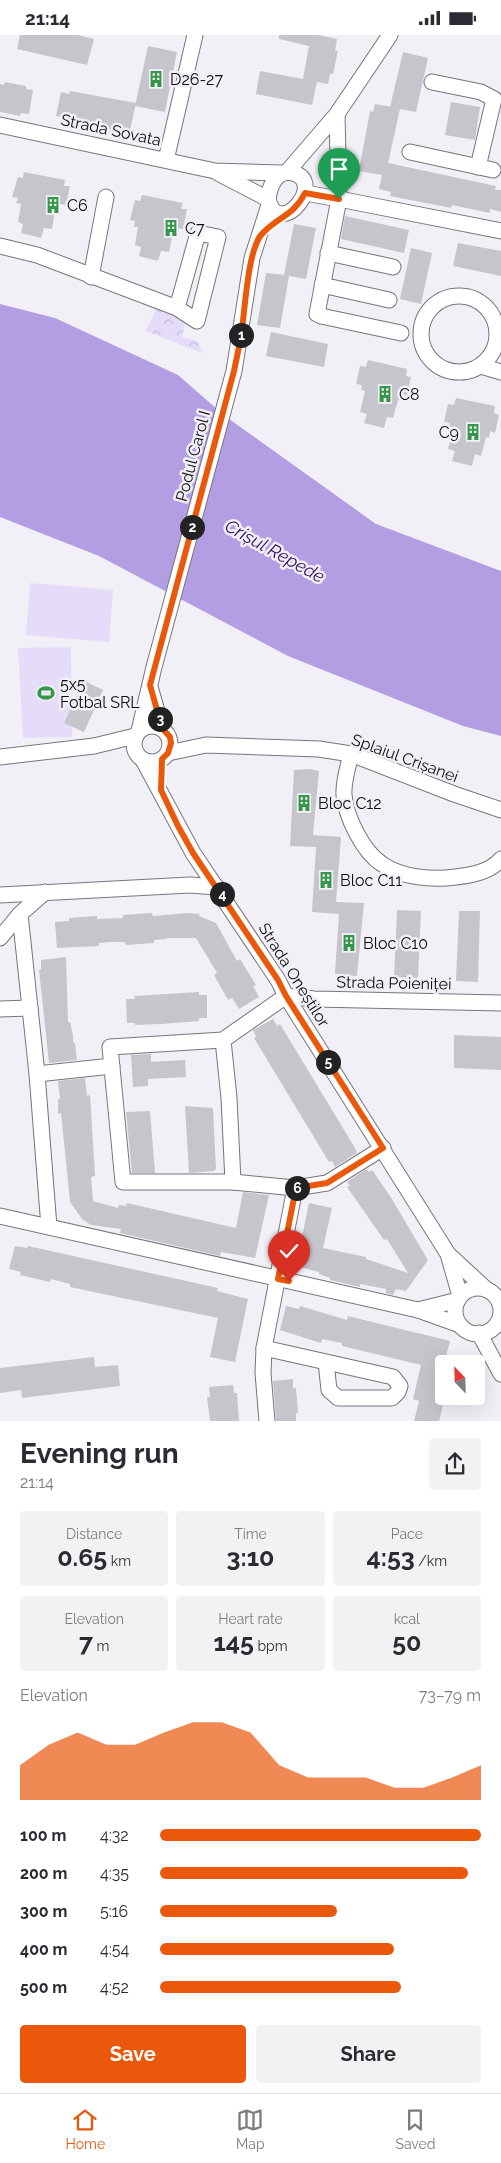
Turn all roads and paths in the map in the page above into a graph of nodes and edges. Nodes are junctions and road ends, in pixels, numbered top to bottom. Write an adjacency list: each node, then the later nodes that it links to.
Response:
1 (195, 35): 10 (street)
2 (390, 35): 5 (street)
3 (432, 82): 4 (street)
4 (499, 99): 11 (street)
5 (337, 114): 7 (street); 8 (street)
6 (0, 125): 10 (street, Strada Sovata)
7 (320, 135): 8 (street); 14 (street); 15 (street)
8 (338, 146): 17 (street)
9 (410, 152): 11 (street)
10 (166, 159): 13 (street, Strada Sovata)
11 (478, 167): 12 (street)
12 (493, 170)
13 (215, 171): 14 (street, Strada Sovata); 18 (street, Strada Sovata)
14 (285, 173): 15 (street); 18 (street)
15 (304, 187): 17 (street); 19 (street)
16 (106, 197): 25 (street)
17 (339, 199): 20 (street); 23 (street)
18 (268, 202): 19 (street); 21 (street, Podul Carol I)
19 (287, 213): 21 (street)
20 (501, 231)
21 (260, 236): 32 (street, Podul Carol I)
22 (0, 246): 25 (street)
23 (328, 253): 24 (street); 26 (street)
24 (393, 267)
25 (91, 277): 28 (street)
26 (322, 285): 27 (street); 29 (street)
27 (389, 300)
28 (177, 308): 28 (street)
29 (401, 333)
30 (481, 366): 30 (street); 31 (street)
31 (501, 372)
32 (150, 685): 33 (street); 34 (street, Podul Carol I)
33 (166, 732): 34 (street); 35 (street, Splaiul Crișanei); 39 (street)
34 (137, 733): 36 (street); 38 (street)
35 (206, 745): 37 (street, Splaiul Crișanei); 39 (street, Splaiul Crișanei)
36 (94, 746): 38 (street); 40 (street)
37 (351, 754): 42 (street, Splaiul Crișanei); 43 (street)
38 (139, 756): 39 (street); 41 (street, Strada Oneștilor)
39 (165, 756): 41 (street, Strada Oneștilor)
40 (0, 757)
41 (161, 790): 44 (street, Strada Oneștilor)
42 (501, 809)
43 (501, 859)
44 (217, 887): 45 (street); 49 (street, Strada Oneștilor)
45 (45, 892): 46 (street); 47 (street)
46 (0, 895)
47 (20, 913): 48 (street); 51 (street)
48 (0, 938)
49 (286, 996): 50 (street, Strada Poieniței); 53 (street); 56 (street, Strada Oneștilor)
50 (501, 1003)
51 (30, 1008): 52 (street); 55 (street)
52 (0, 1009)
53 (223, 1040): 54 (street); 57 (street)
54 (112, 1067): 55 (street); 57 (street)
55 (37, 1074): 60 (street)
56 (383, 1148): 58 (street); 61 (street, Strada Oneștilor)
57 (233, 1182): 58 (street)
58 (296, 1188): 62 (street)
59 (0, 1216): 60 (street)
60 (49, 1227): 62 (street)
61 (448, 1254): 63 (street, Strada Oneștilor); 64 (street, Strada Oneștilor)
62 (278, 1279): 65 (street); 69 (street)
63 (493, 1290): 64 (street); 66 (street)
64 (459, 1298): 65 (street); 67 (street)
65 (418, 1310): 67 (street)
66 (500, 1320): 68 (street)
67 (460, 1325): 68 (street)
68 (479, 1333): 71 (street)
69 (264, 1348): 70 (street); 72 (street)
70 (326, 1362): 70 (street)
71 (501, 1375)
72 (267, 1421)

